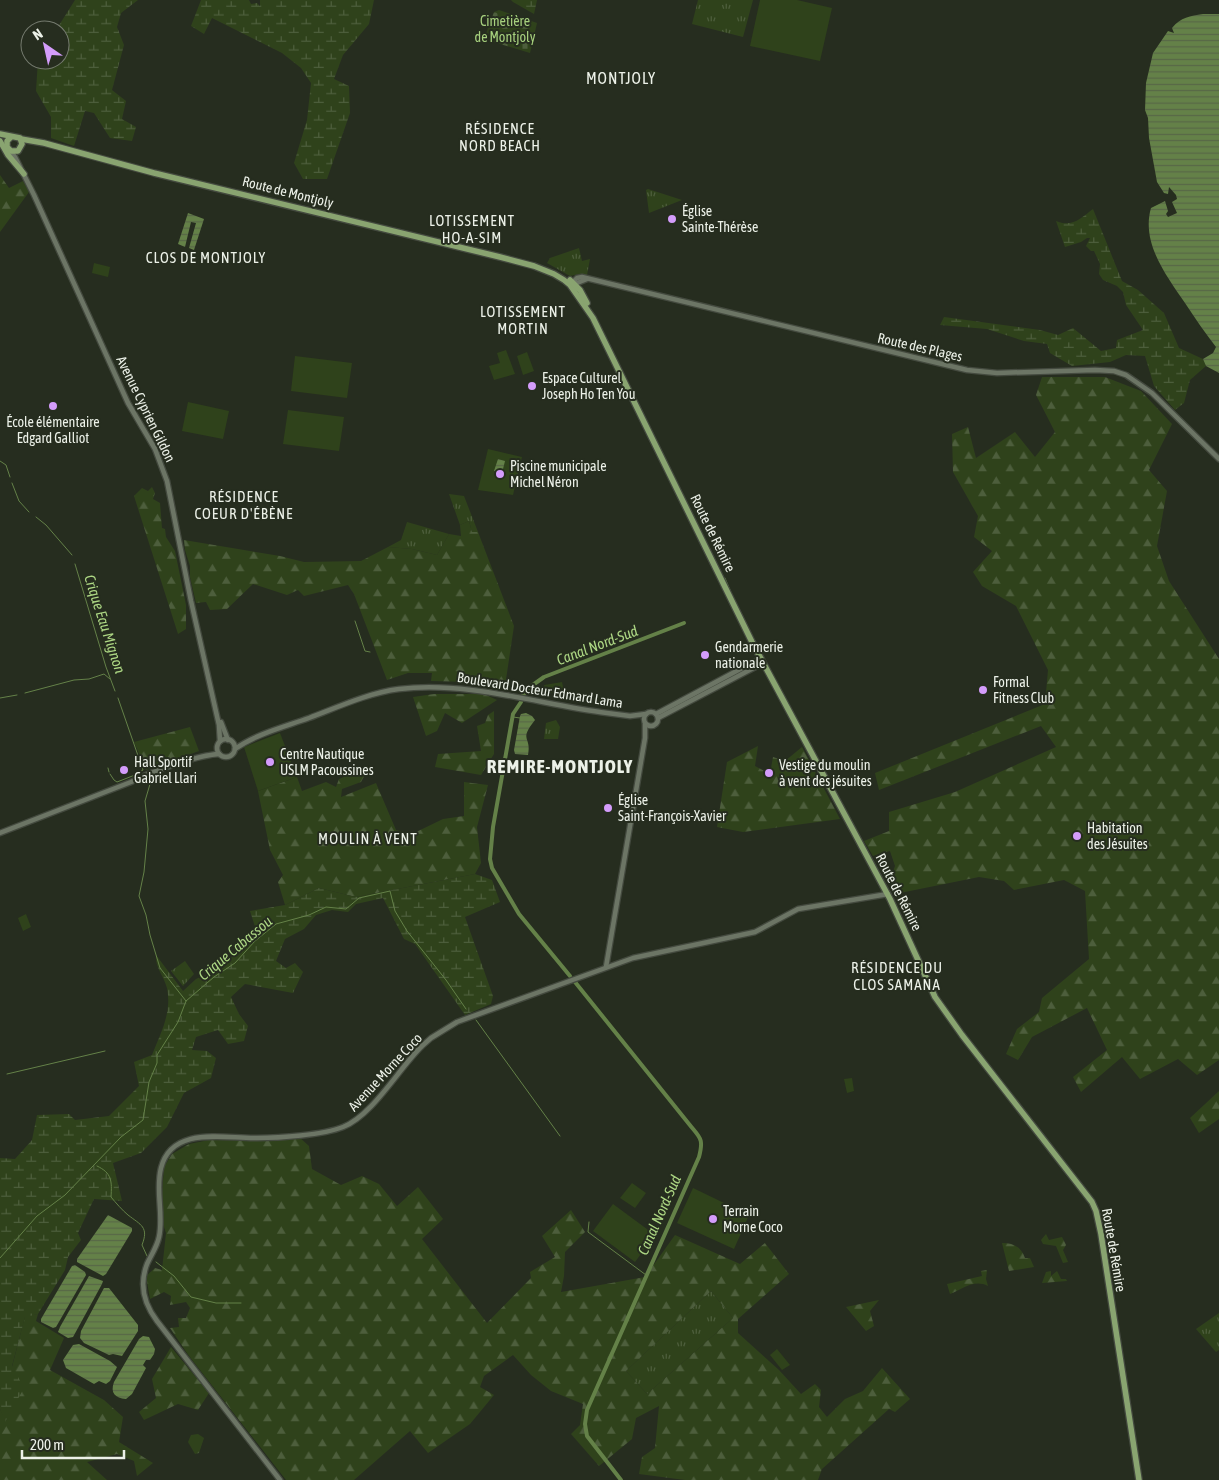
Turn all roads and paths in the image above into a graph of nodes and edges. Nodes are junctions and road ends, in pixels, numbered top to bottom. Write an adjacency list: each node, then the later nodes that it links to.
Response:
1 (0, 135): 2 (main road); 6 (main road)
2 (11, 136): 3 (main road); 6 (main road)
3 (21, 139): 5 (main road, Route de Montjoly); 7 (main road)
4 (0, 142): 8 (main road)
5 (36, 142): 7 (main road); 9 (main road, Route de Montjoly)
6 (8, 147): 7 (main road); 8 (street, Avenue Cyprien Gildon)
7 (21, 148): 8 (street, Avenue Cyprien Gildon)
8 (24, 174): 17 (street, Avenue Cyprien Gildon)
9 (534, 266): 12 (main road, Route de Rémire)
10 (591, 279): 11 (street, Route des Plages); 12 (street, Route des Plages); 15 (street, Route des Plages)
11 (581, 281): 12 (street, Route des Plages); 13 (street)
12 (571, 283): 13 (main road, Route de Rémire); 14 (main road, Route de Rémire)
13 (580, 290): 14 (main road, Route de Rémire)
14 (593, 318): 16 (main road, Route de Rémire)
15 (1219, 459)
16 (762, 660): 20 (street); 33 (main road, Route de Rémire)
17 (206, 666): 25 (street, Avenue Cyprien Gildon); 26 (street, Avenue Cyprien Gildon)
18 (646, 714): 19 (street, Boulevard Docteur Edmard Lama); 20 (street); 21 (street)
19 (630, 716): 21 (street, Boulevard Docteur Edmard Lama); 23 (street, Boulevard Docteur Edmard Lama)
20 (657, 716): 22 (street)
21 (644, 722): 22 (street); 24 (street)
22 (653, 726): 24 (street)
23 (254, 738): 27 (street, Boulevard Docteur Edmard Lama); 29 (street, Boulevard Docteur Edmard Lama)
24 (645, 738): 34 (street)
25 (228, 740): 26 (street); 27 (street)
26 (220, 741): 28 (street)
27 (233, 743): 29 (street)
28 (217, 748): 30 (street); 31 (street)
29 (235, 749): 30 (street)
30 (219, 754): 31 (street)
31 (191, 760): 32 (street)
32 (0, 833)
33 (888, 894): 34 (street, Avenue Morne Coco); 36 (main road, Route de Rémire)
34 (606, 967): 35 (street, Avenue Morne Coco)
35 (280, 1480)
36 (1139, 1480)

